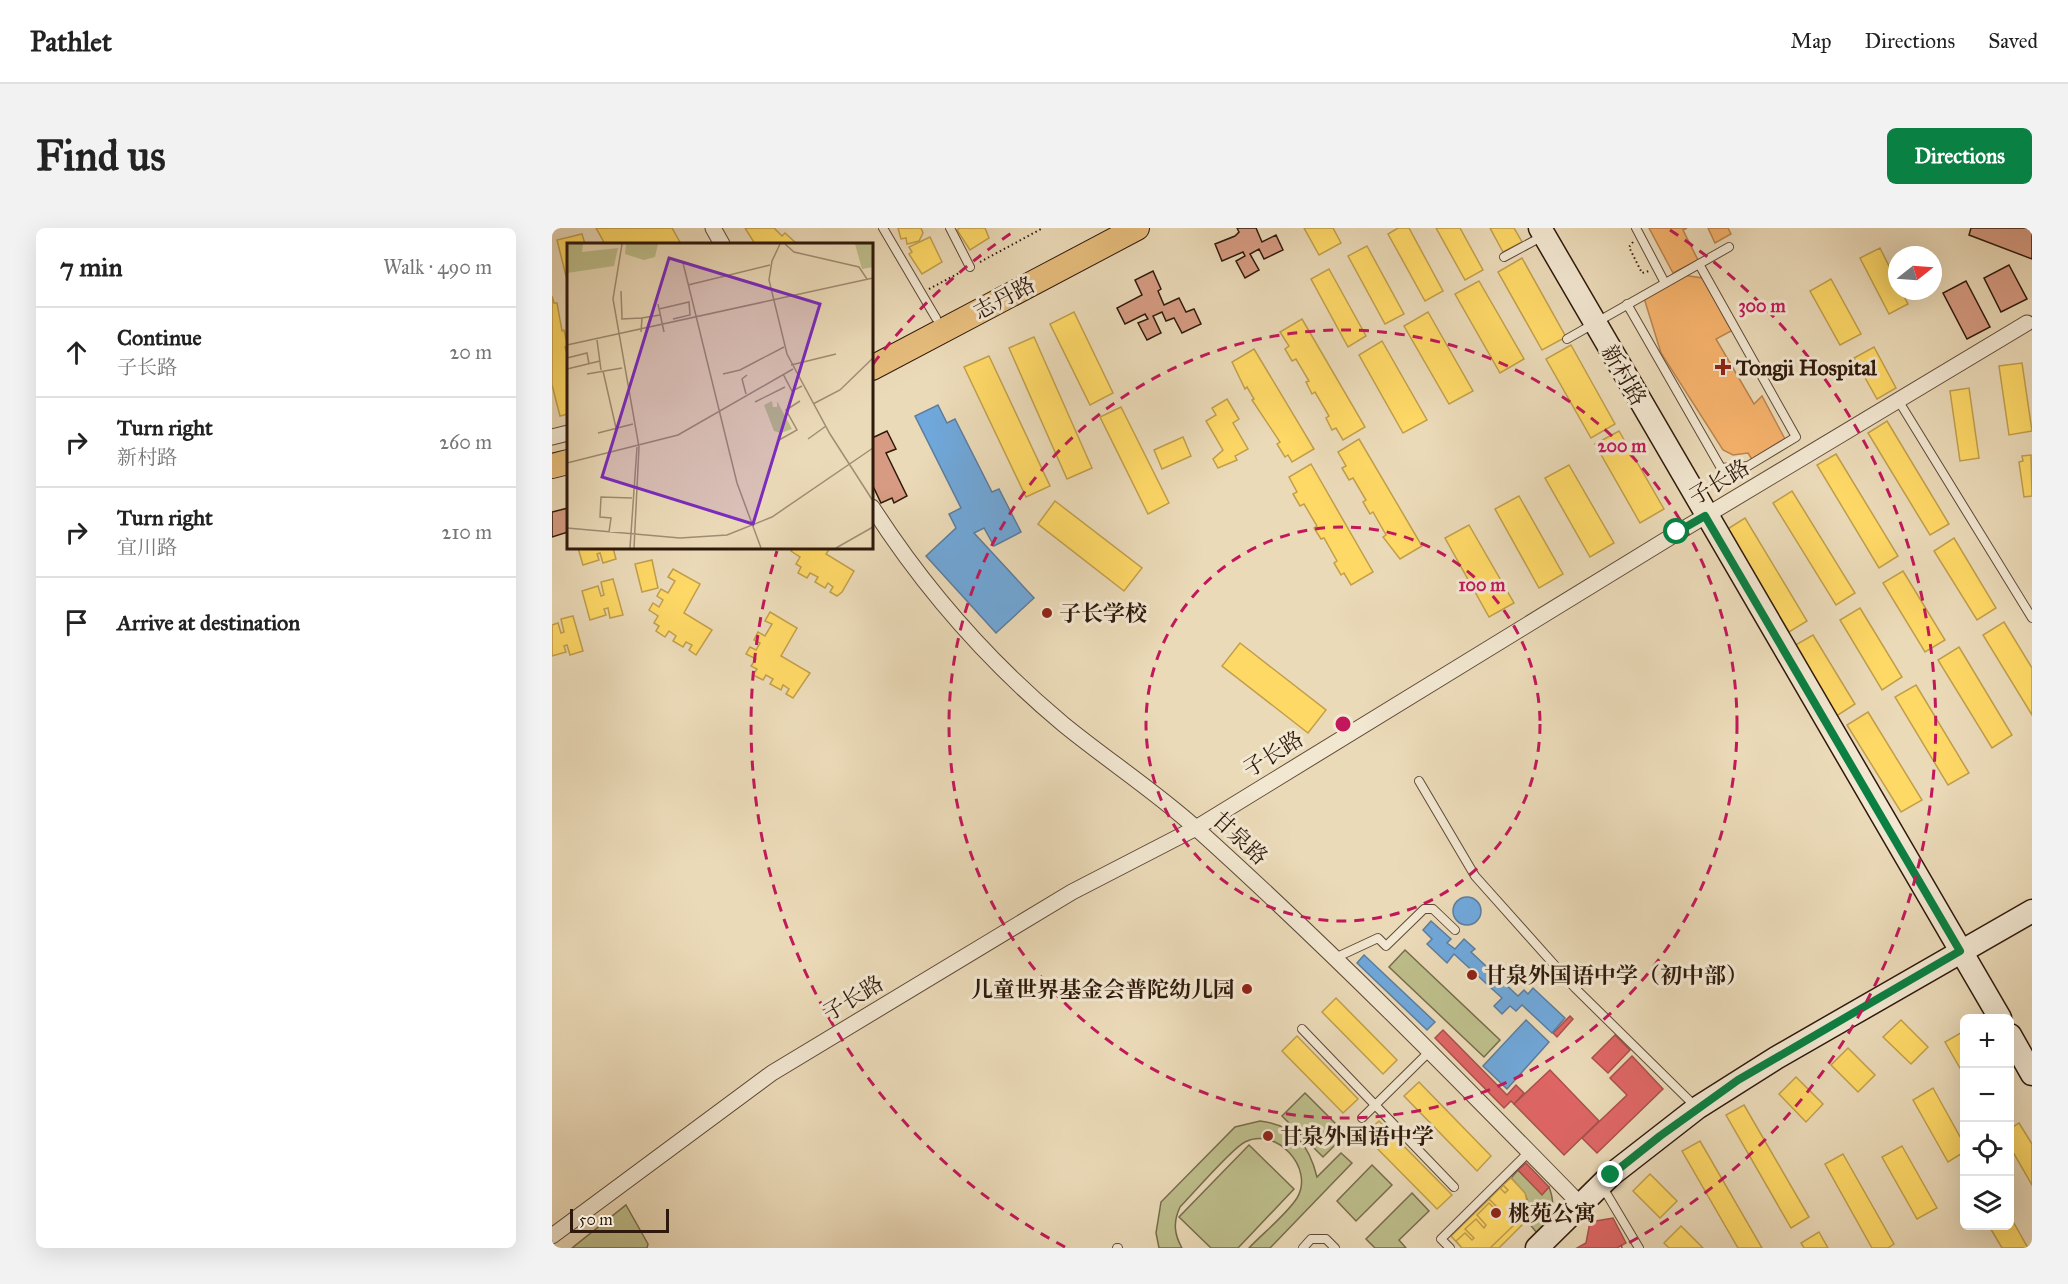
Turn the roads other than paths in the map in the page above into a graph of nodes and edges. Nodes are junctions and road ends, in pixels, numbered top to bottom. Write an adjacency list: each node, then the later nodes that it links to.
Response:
1 (713, 228): 8 (street)
2 (883, 228): 15 (lane)
3 (950, 228): 12 (lane)
4 (1107, 228): 15 (main road, 志丹路)
5 (1137, 228): 20 (main road, 志丹路)
6 (1636, 228): 13 (lane)
7 (1542, 232): 10 (lane); 16 (main road, 新村路)
8 (721, 243)
9 (1729, 247): 11 (lane)
10 (1504, 257)
11 (1699, 264): 13 (lane); 14 (lane)
12 (970, 267)
13 (1665, 283): 14 (lane)
14 (1627, 304): 16 (lane)
15 (936, 318): 19 (main road, 志丹路)
16 (1594, 322): 18 (lane); 31 (main road, 新村路)
17 (2027, 323): 21 (street, 子长路)
18 (1567, 339)
19 (873, 351)
20 (873, 367)
21 (1898, 400): 31 (street, 子长路); 32 (lane)
22 (567, 433): 23 (street)
23 (552, 437)
24 (567, 446): 25 (main road)
25 (552, 450)
26 (567, 462): 27 (main road)
27 (552, 466)
28 (567, 474): 29 (street)
29 (552, 478)
30 (873, 508): 34 (street, 甘泉路)
31 (1705, 516): 34 (street, 子长路); 37 (main road, 新村路)
32 (2032, 618)
33 (1419, 781): 45 (lane)
34 (1196, 828): 38 (street, 甘泉路); 51 (street, 子长路)
35 (2032, 911): 37 (main road)
36 (1455, 930): 38 (lane)
37 (1960, 951): 39 (main road, 新村路); 45 (main road)
38 (1335, 958): 42 (street, 甘泉路)
39 (1998, 1014)
40 (1302, 1029): 44 (lane)
41 (2014, 1042): 43 (main road)
42 (1430, 1052): 44 (lane); 47 (street, 甘泉路)
43 (2032, 1074)
44 (1375, 1105): 46 (lane); 49 (lane)
45 (1697, 1108): 48 (main road)
46 (1362, 1118)
47 (1529, 1152): 50 (street, 甘泉路); 54 (lane)
48 (1601, 1184): 50 (main road); 56 (lane)
49 (1454, 1187)
50 (1580, 1204): 55 (main road)
51 (552, 1236)
52 (1303, 1248): 53 (lane)
53 (1335, 1248)
54 (1450, 1248)
55 (1537, 1248)
56 (1640, 1248)

